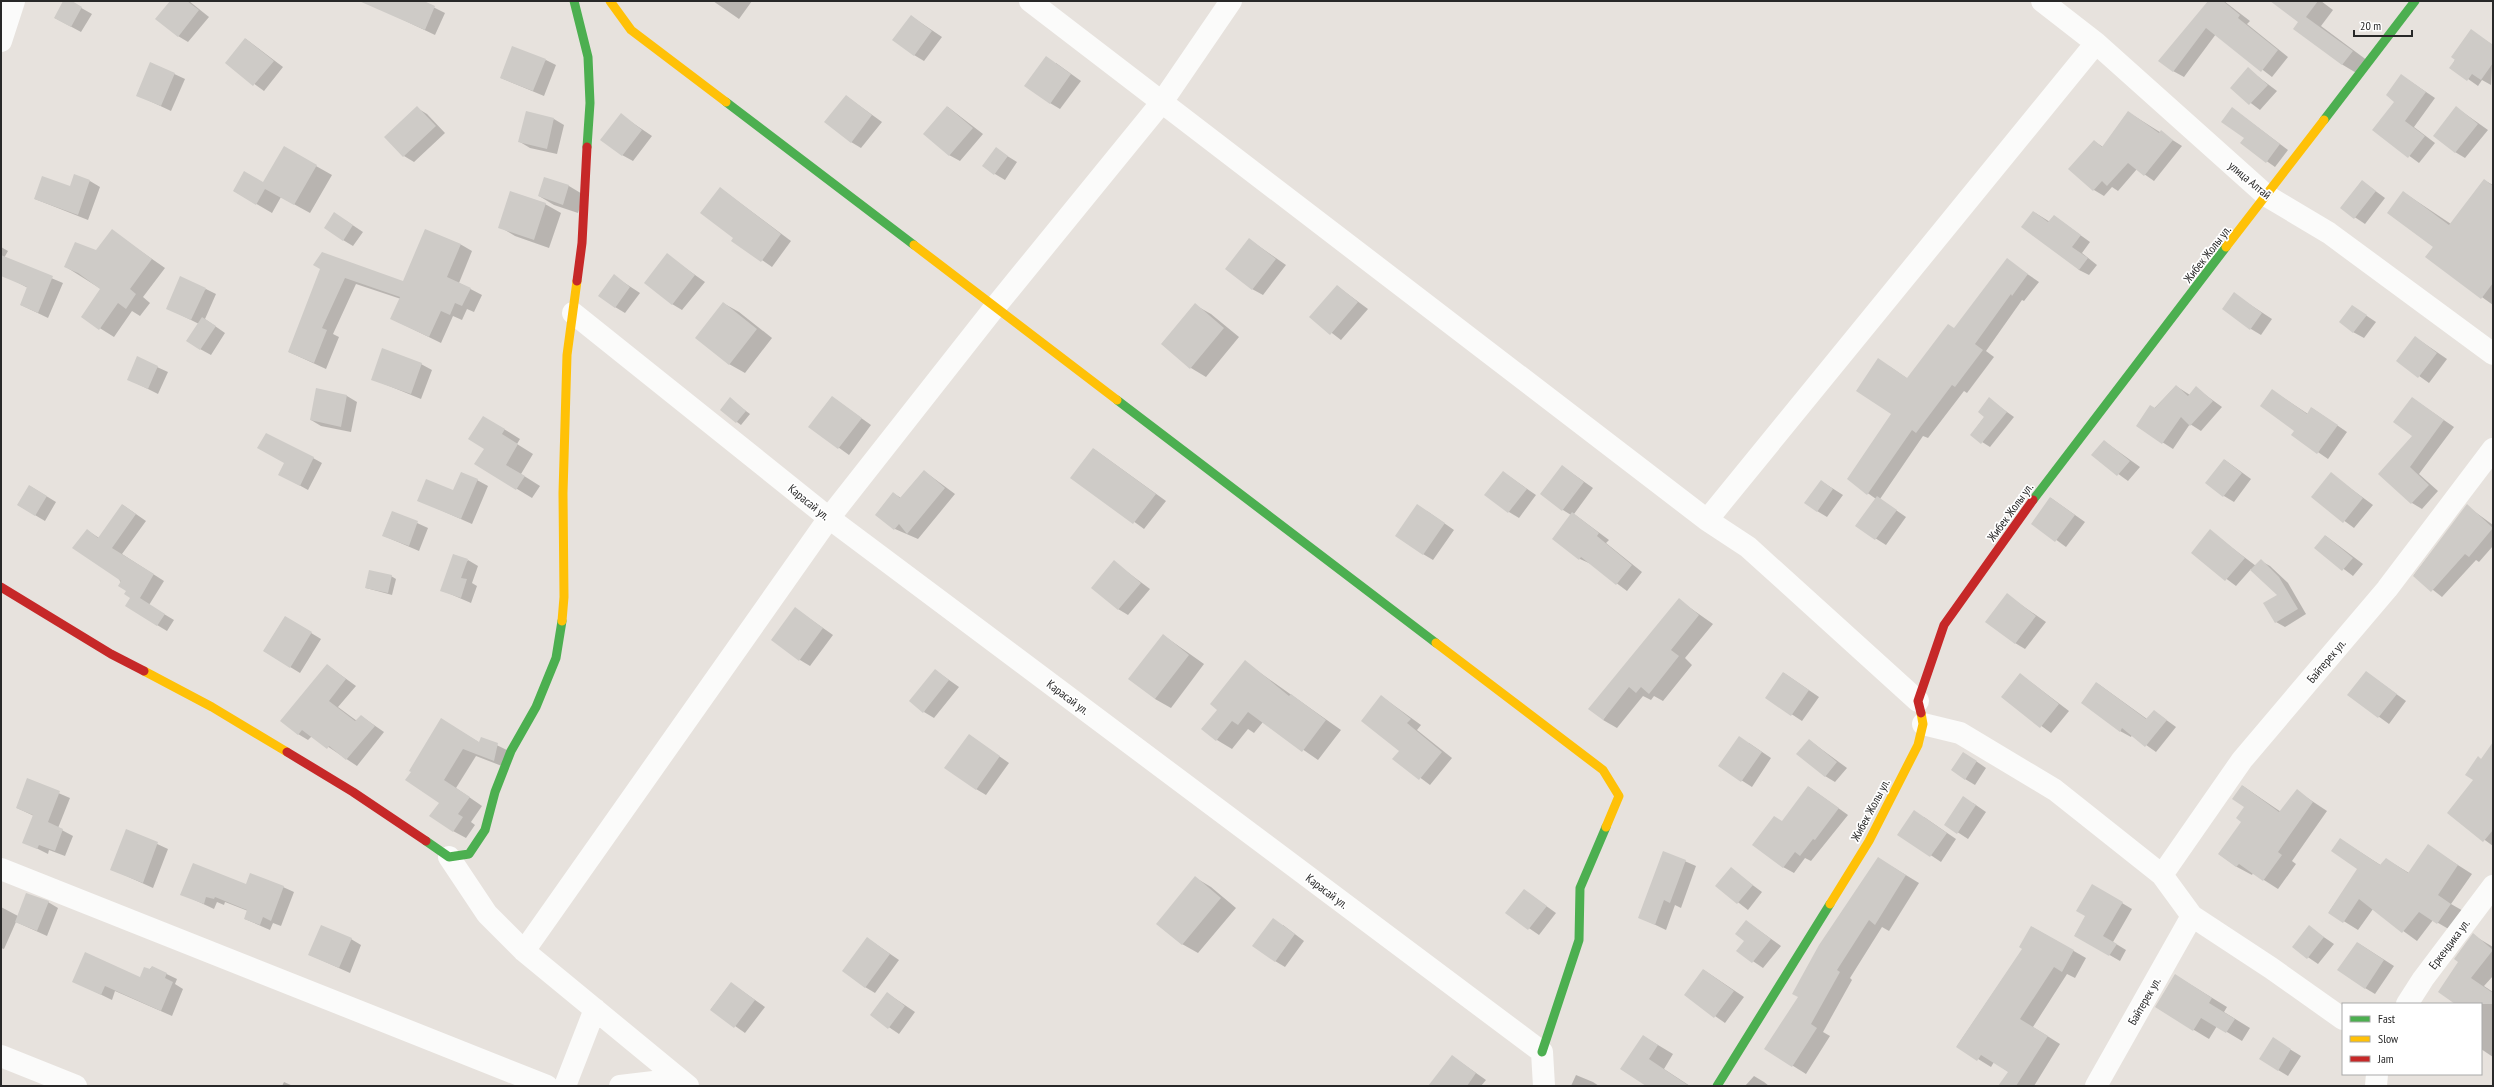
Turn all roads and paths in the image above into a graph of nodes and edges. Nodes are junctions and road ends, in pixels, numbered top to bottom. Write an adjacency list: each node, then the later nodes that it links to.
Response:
1 (14, 1): 8 (street)
2 (574, 1): 13 (street)
3 (610, 1): 12 (street)
4 (1030, 1): 10 (street)
5 (1230, 1): 10 (street)
6 (2042, 1): 9 (street, улица Алтай)
7 (2416, 1): 11 (street, Жибек Жолы ул.)
8 (1, 41)
9 (2096, 43): 11 (street, улица Алтай); 17 (street)
10 (1162, 102): 12 (street); 17 (street)
11 (2267, 196): 14 (street, улица Алтай); 19 (street, Жибек Жолы ул.)
12 (995, 307): 16 (street); 30 (street)
13 (573, 313): 16 (street, Карасай ул.); 21 (street)
14 (2493, 354)
15 (2493, 449): 23 (street, Байтерек ул.)
16 (829, 518): 26 (street); 30 (street, Карасай ул.)
17 (1708, 520): 19 (street)
18 (1, 587): 21 (street)
19 (1918, 701): 20 (street, Жибек Жолы ул.)
20 (1923, 724): 23 (street); 39 (street, Жибек Жолы ул.)
21 (449, 857): 26 (street)
22 (1, 869): 35 (street)
23 (2162, 875): 25 (street)
24 (2493, 886): 27 (street, Еркендика ул.)
25 (2192, 916): 29 (street); 40 (street, Байтерек ул.)
26 (524, 951): 28 (street)
27 (2408, 1003)
28 (595, 1009): 33 (street); 36 (street)
29 (2342, 1018)
30 (1542, 1052): 38 (street)
31 (1, 1056): 34 (street)
32 (2377, 1075): 41 (street)
33 (683, 1083): 37 (street)
34 (76, 1086)
35 (547, 1086)
36 (565, 1086)
37 (620, 1086)
38 (1544, 1086)
39 (1717, 1086)
40 (2096, 1086)
41 (2376, 1086)

